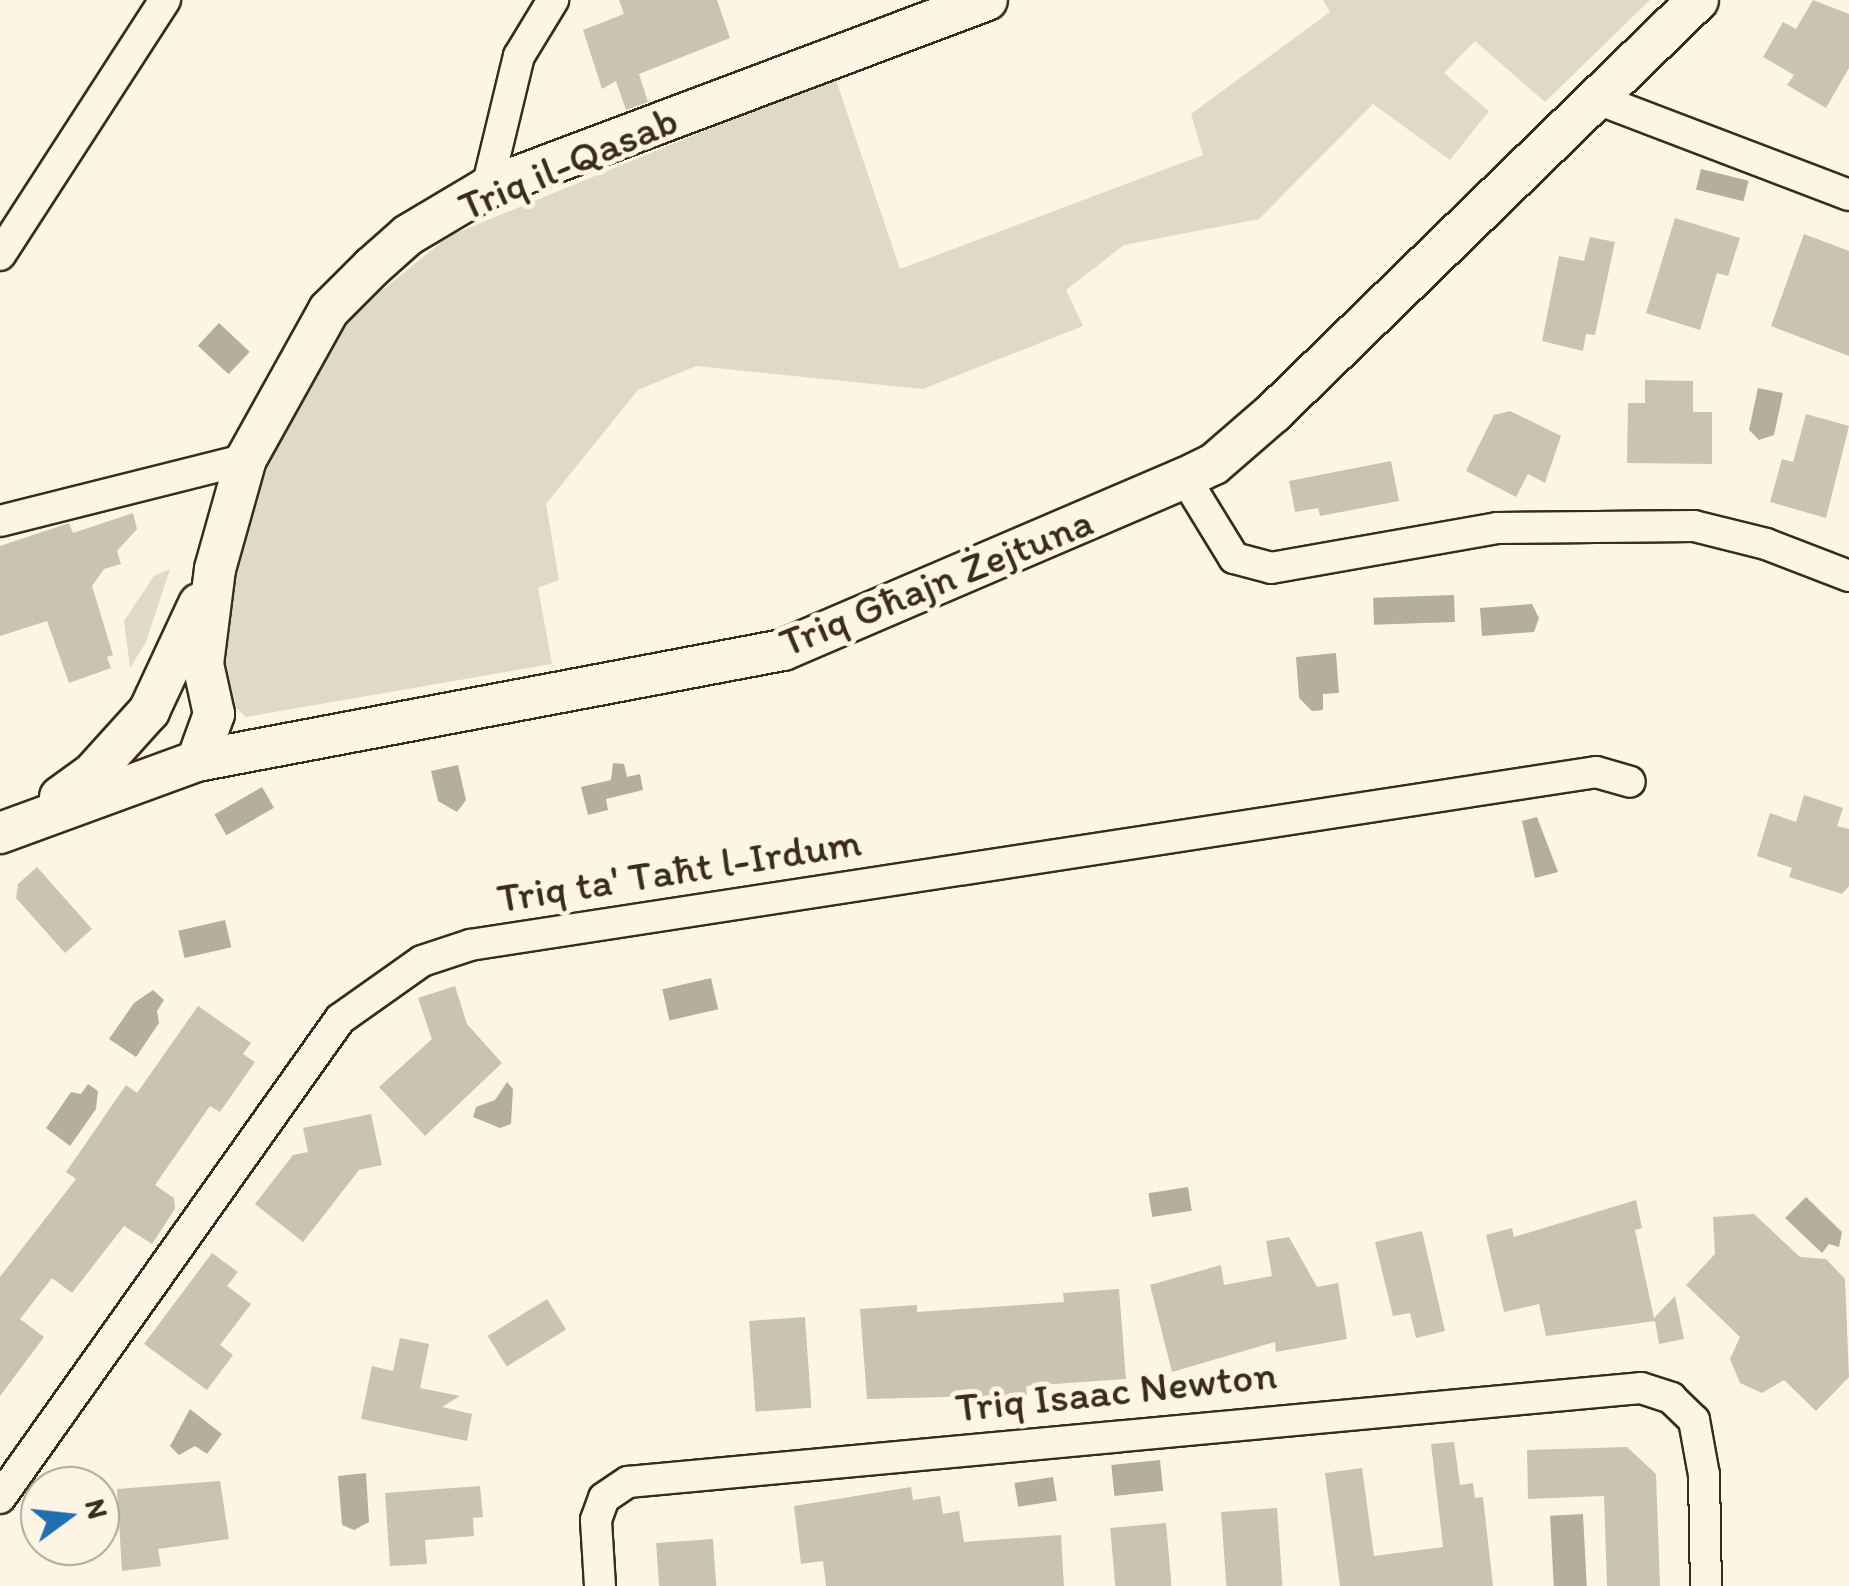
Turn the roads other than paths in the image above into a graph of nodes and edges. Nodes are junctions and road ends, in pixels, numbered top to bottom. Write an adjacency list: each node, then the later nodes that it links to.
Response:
1 (164, 0): 8 (street)
2 (554, 0): 6 (street)
3 (987, 0): 6 (street, Triq il-Qasab)
4 (1698, 0): 5 (street, Triq Għajn Żejtuna)
5 (1594, 98): 7 (street); 10 (street, Triq Għajn Żejtuna)
6 (487, 188): 9 (street, Triq il-Qasab)
7 (1849, 195)
8 (0, 255)
9 (246, 459): 11 (street); 12 (street, Triq il-Qasab)
10 (1185, 478): 13 (street); 15 (street, Triq Għajn Żejtuna)
11 (0, 522)
12 (216, 569): 14 (street, Triq il-Qasab); 15 (street, Triq il-Qasab)
13 (1849, 576)
14 (126, 736): 15 (street); 17 (street, Triq il-Qasab)
15 (180, 766): 17 (street, Triq Għajn Żejtuna)
16 (1630, 782): 18 (street, Triq ta' Taħt l-Irdum)
17 (14, 827)
18 (0, 1498)
19 (600, 1586): 20 (street, Triq Isaac Newton)
20 (1706, 1586)

